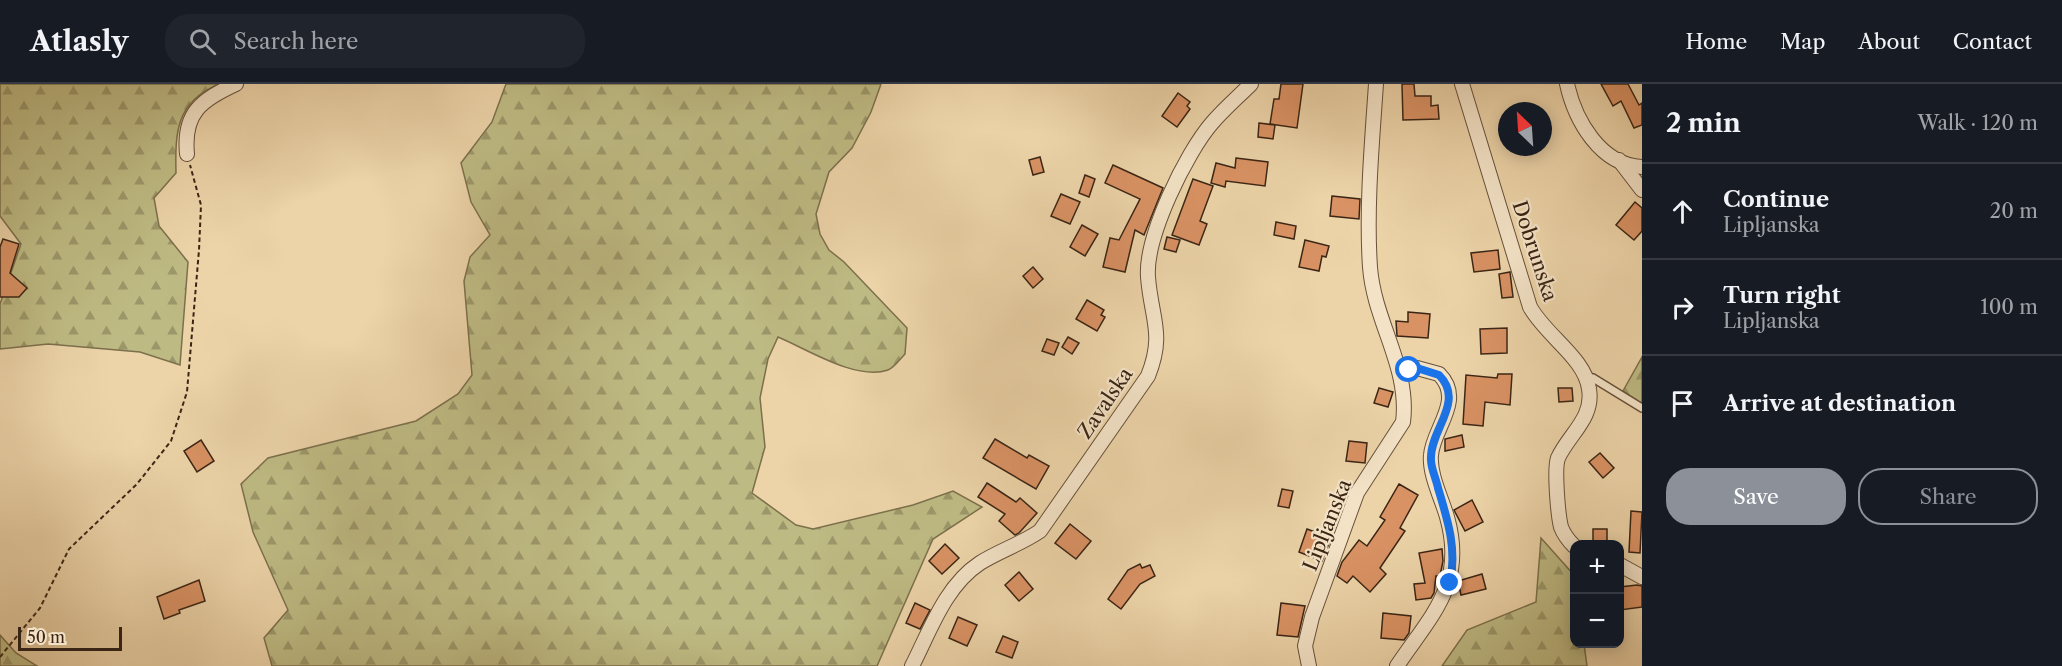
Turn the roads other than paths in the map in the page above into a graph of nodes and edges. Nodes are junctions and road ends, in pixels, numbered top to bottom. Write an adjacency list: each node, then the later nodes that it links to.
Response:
1 (236, 84): 6 (street)
2 (1251, 84): 16 (street, Zavalska)
3 (1376, 84): 10 (street, Lipljanska)
4 (1462, 84): 11 (street, Dobrunska)
5 (1567, 84): 7 (street)
6 (187, 154)
7 (1619, 160): 8 (street); 9 (street)
8 (1642, 167)
9 (1642, 190)
10 (1401, 371): 17 (street, Lipljanska); 18 (street)
11 (1586, 378): 12 (lane); 13 (street, Dobrunska)
12 (1642, 408)
13 (1571, 540)
14 (1624, 567): 15 (street)
15 (1642, 578)
16 (912, 666)
17 (1309, 666)
18 (1397, 666)

